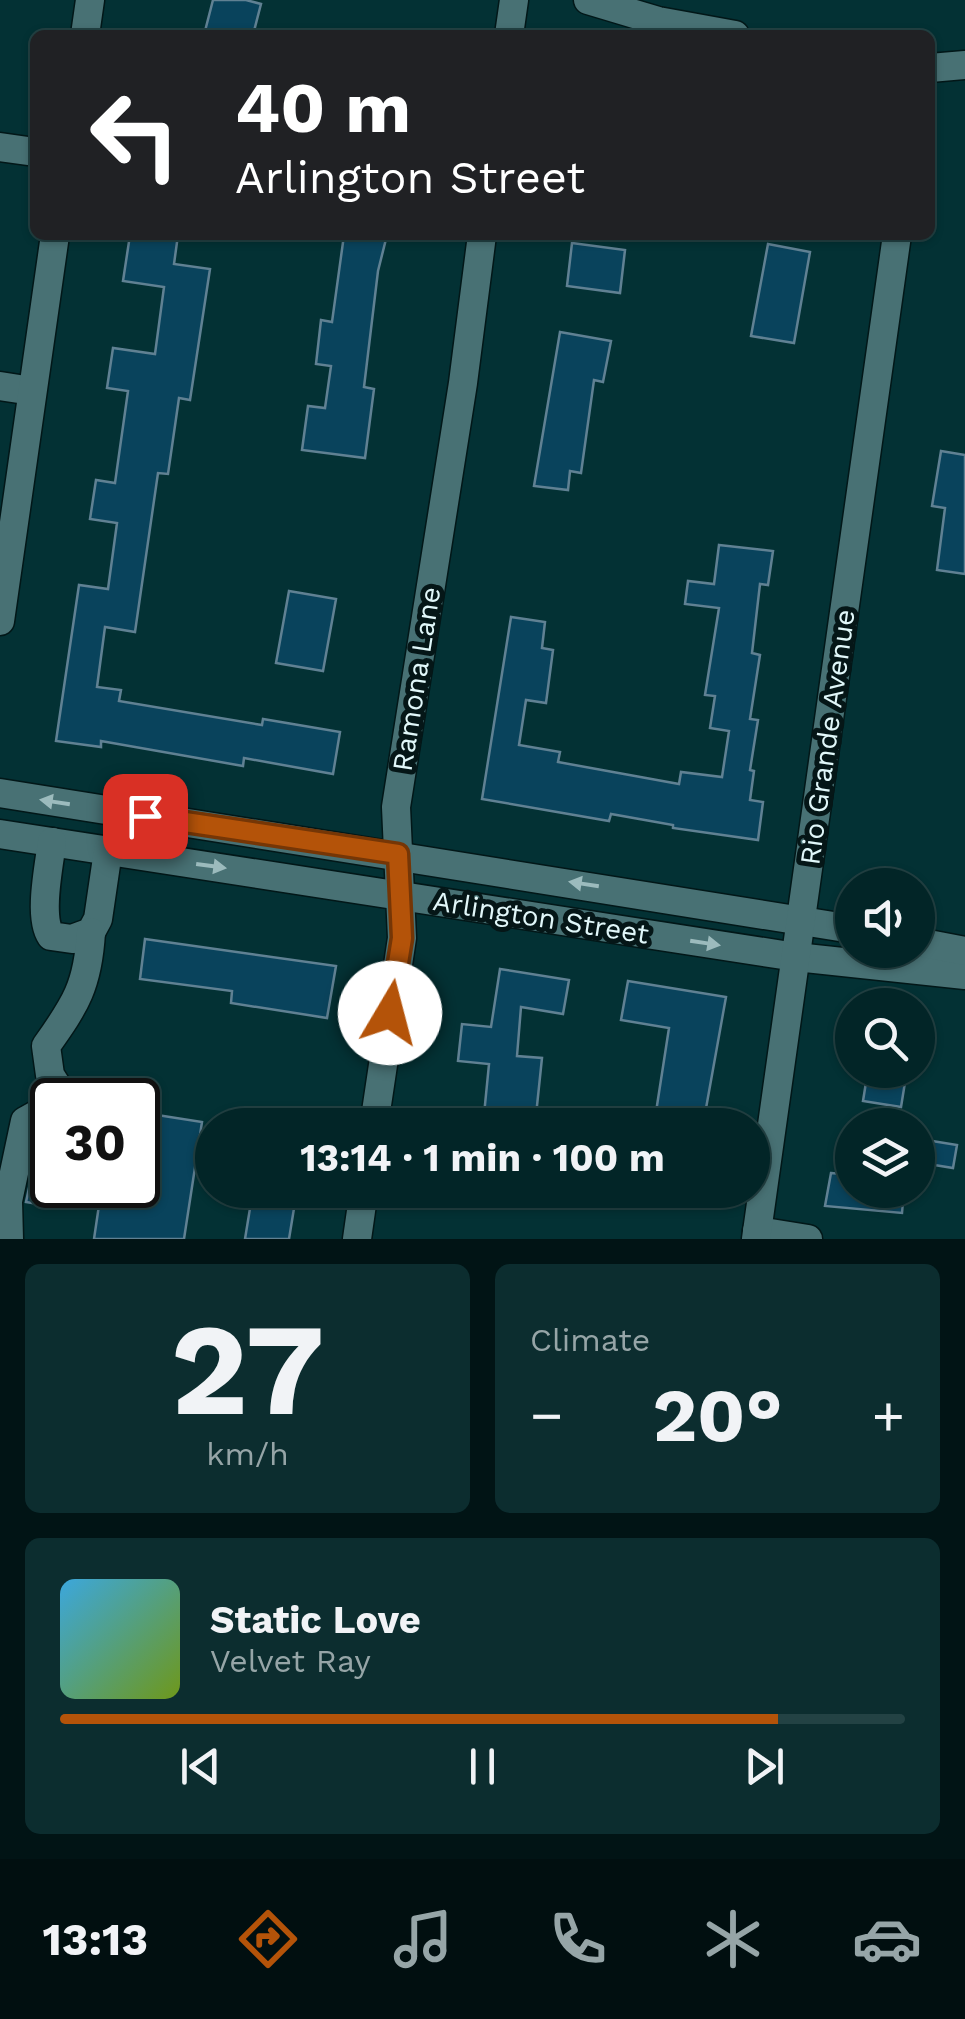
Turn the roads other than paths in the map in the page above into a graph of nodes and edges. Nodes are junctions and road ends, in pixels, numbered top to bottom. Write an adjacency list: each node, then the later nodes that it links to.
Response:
1 (90, 0): 4 (street)
2 (514, 0): 5 (street)
3 (588, 0): 6 (street)
4 (86, 30)
5 (510, 30)
6 (708, 30)
7 (965, 65): 8 (street)
8 (935, 68)
9 (0, 147): 10 (street)
10 (30, 151)
11 (55, 240): 15 (street)
12 (481, 240): 21 (street, Ramona Lane)
13 (896, 240): 23 (street, Rio Grande Avenue)
14 (0, 386): 15 (street)
15 (32, 391): 16 (street)
16 (0, 622)
17 (0, 794): 21 (street, Arlington Street, one-way to 17)
18 (0, 834): 19 (street, Arlington Street)
19 (52, 842): 20 (street, Arlington Street); 25 (street)
20 (108, 851): 22 (street, Arlington Street, one-way to 22); 25 (street)
21 (398, 854): 22 (street, Ramona Lane); 23 (street, Arlington Street, one-way to 21)
22 (400, 894): 28 (street, Arlington Street, one-way to 28); 31 (street, Ramona Lane)
23 (802, 918): 24 (street, Arlington Street); 28 (street, Rio Grande Avenue)
24 (835, 925)
25 (91, 932): 30 (street)
26 (935, 945): 27 (street)
27 (965, 951)
28 (796, 957): 29 (street, Arlington Street); 34 (street, Rio Grande Avenue)
29 (965, 975)
30 (51, 1078)
31 (377, 1108)
32 (30, 1118): 35 (street)
33 (361, 1208): 36 (street)
34 (757, 1235): 37 (street)
35 (9, 1239)
36 (357, 1239)
37 (808, 1239)

